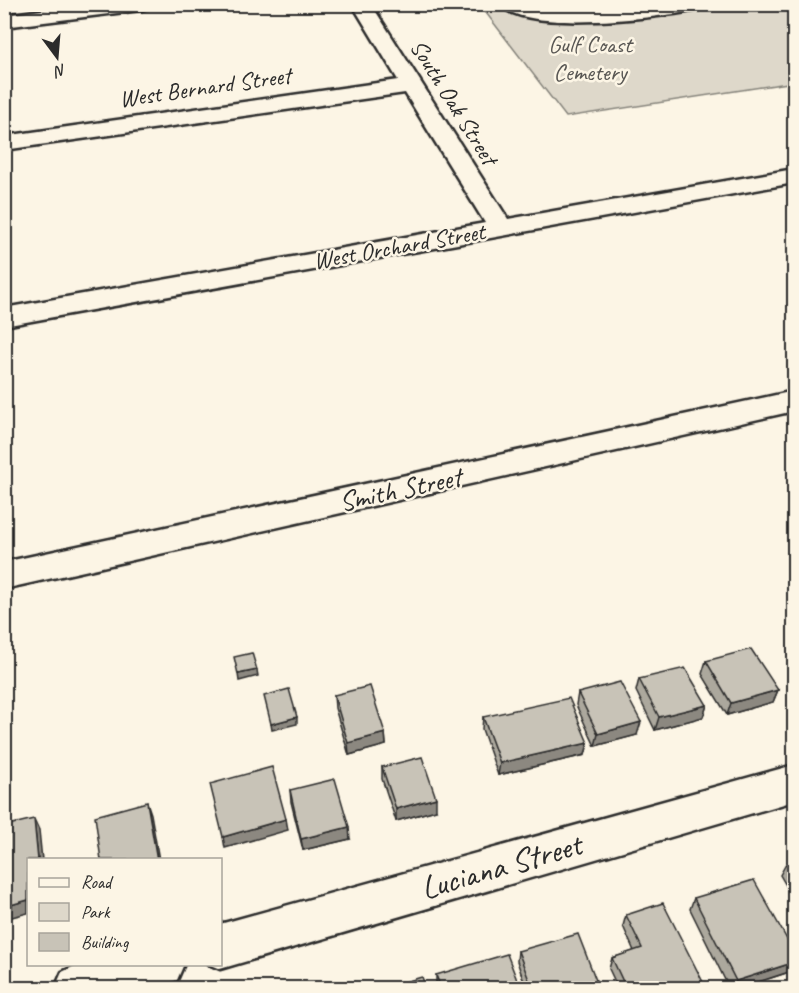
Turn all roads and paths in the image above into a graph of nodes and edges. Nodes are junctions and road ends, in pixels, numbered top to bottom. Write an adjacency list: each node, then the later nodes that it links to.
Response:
1 (141, 4): 5 (street)
2 (361, 4): 6 (street, South Oak Street)
3 (509, 4): 4 (street)
4 (699, 4)
5 (4, 21)
6 (412, 85): 7 (street, West Bernard Street); 9 (street, South Oak Street)
7 (4, 143)
8 (795, 176): 9 (street, West Orchard Street)
9 (500, 227): 10 (street, West Orchard Street)
10 (4, 317)
11 (795, 401): 12 (street, Smith Street)
12 (4, 576)
13 (788, 785): 14 (street, Luciana Street)
14 (222, 946)
15 (153, 966): 16 (street)
16 (78, 988)

